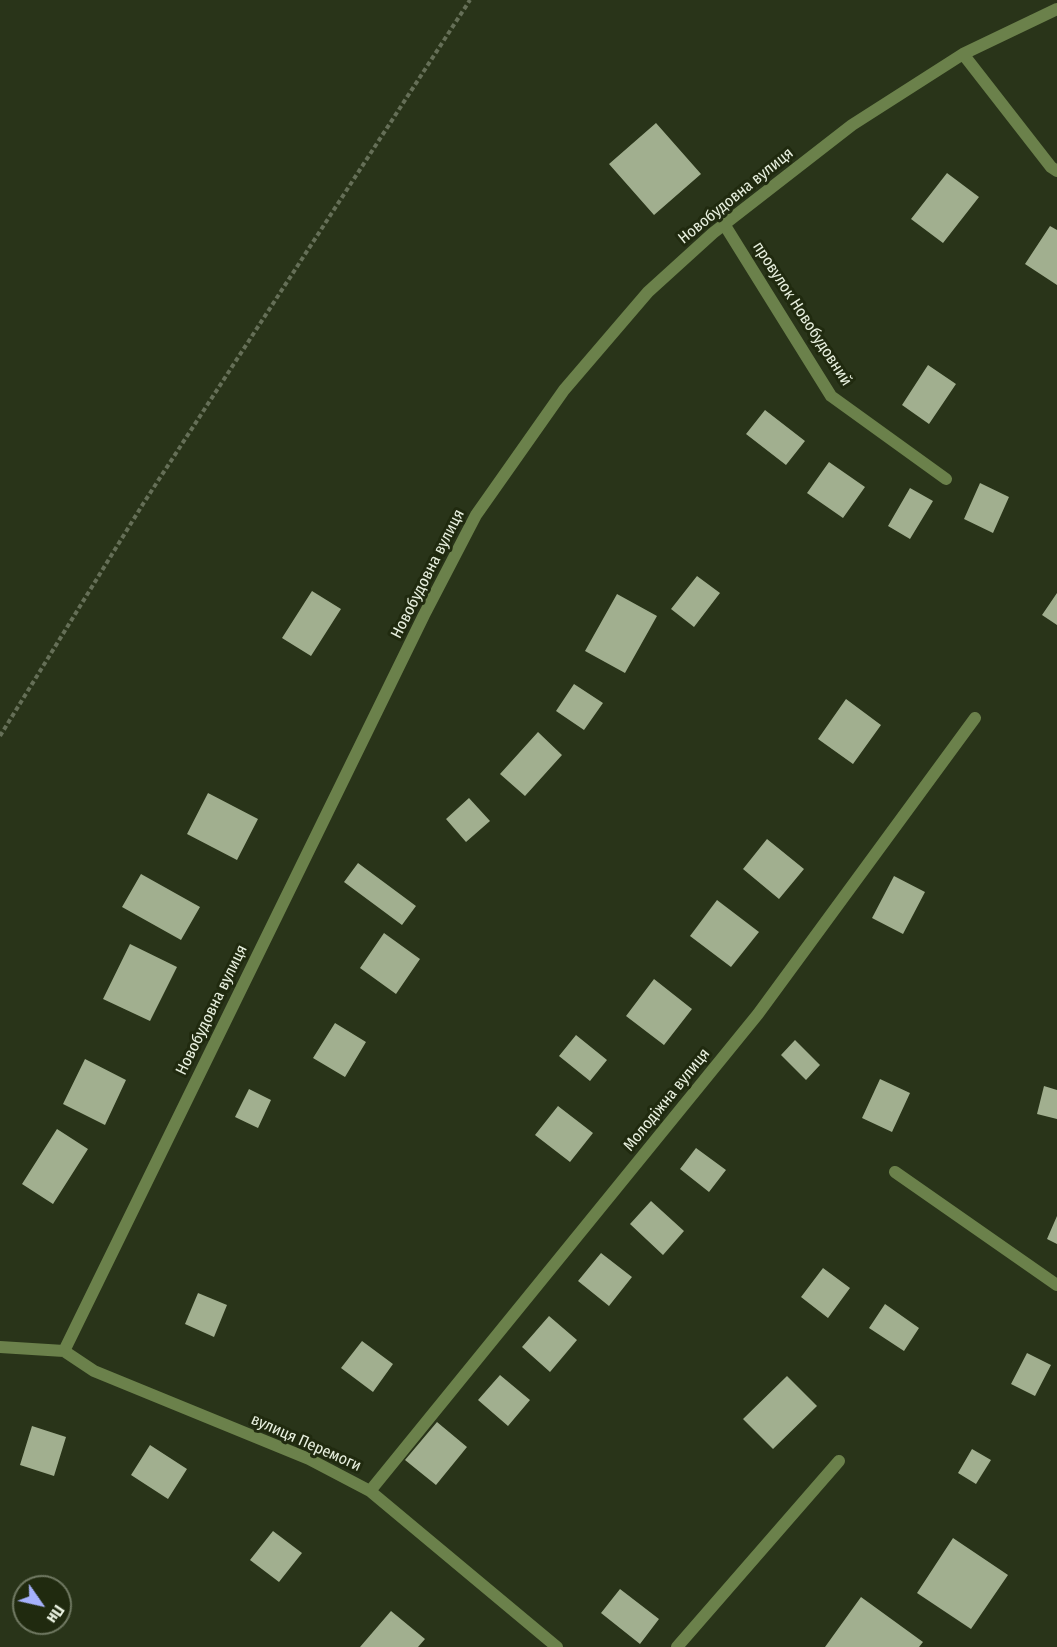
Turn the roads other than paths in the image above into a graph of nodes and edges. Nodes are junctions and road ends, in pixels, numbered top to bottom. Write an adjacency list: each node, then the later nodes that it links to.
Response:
1 (1057, 9): 2 (street, Новобудовна вулиця)
2 (963, 54): 3 (street); 4 (street, Новобудовна вулиця)
3 (1057, 171)
4 (724, 224): 5 (street, провулок Новобудовний); 10 (street, Новобудовна вулиця)
5 (946, 479)
6 (975, 718): 12 (street, Молодіжна вулиця)
7 (895, 1172): 8 (street)
8 (1057, 1285)
9 (0, 1347): 10 (street)
10 (64, 1351): 12 (street, вулиця Перемоги)
11 (839, 1461): 14 (street)
12 (370, 1491): 13 (street, вулиця Перемоги)
13 (557, 1647)
14 (677, 1647)

